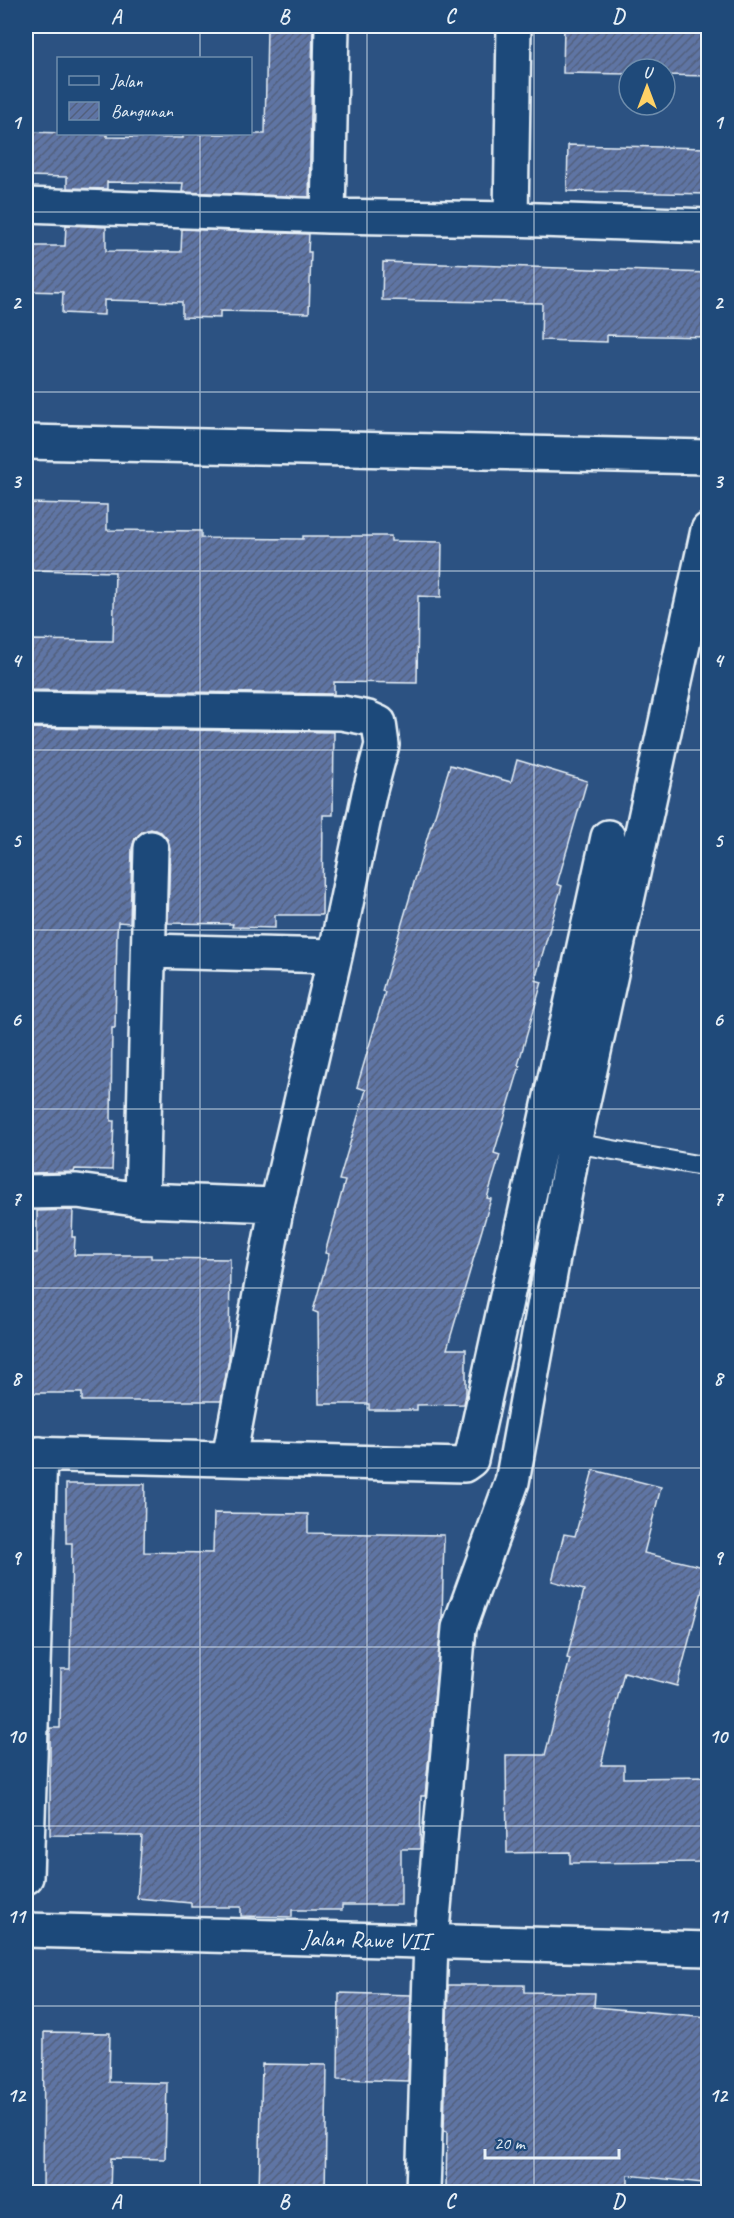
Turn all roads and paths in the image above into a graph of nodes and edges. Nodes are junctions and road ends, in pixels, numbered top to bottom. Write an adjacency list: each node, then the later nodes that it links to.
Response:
1 (332, 26): 4 (street)
2 (514, 26): 5 (street)
3 (26, 205): 4 (street)
4 (328, 216): 5 (street)
5 (511, 219): 6 (street)
6 (708, 226)
7 (26, 442): 8 (street)
8 (708, 457)
9 (708, 530): 15 (street)
10 (26, 709): 14 (street)
11 (608, 837): 21 (street)
12 (151, 848): 13 (street)
13 (149, 951): 14 (street); 18 (street)
14 (335, 956): 19 (street)
15 (574, 1143): 16 (lane); 24 (street)
16 (708, 1167)
17 (26, 1192): 18 (street)
18 (142, 1200): 19 (street)
19 (277, 1205): 21 (street)
20 (33, 1454): 21 (street); 22 (street)
21 (229, 1458)
22 (26, 1877)
23 (26, 1930): 24 (street, Jalan Rawe VII)
24 (431, 1941): 25 (street, Jalan Rawe VII); 26 (street)
25 (708, 1948)
26 (423, 2193)

